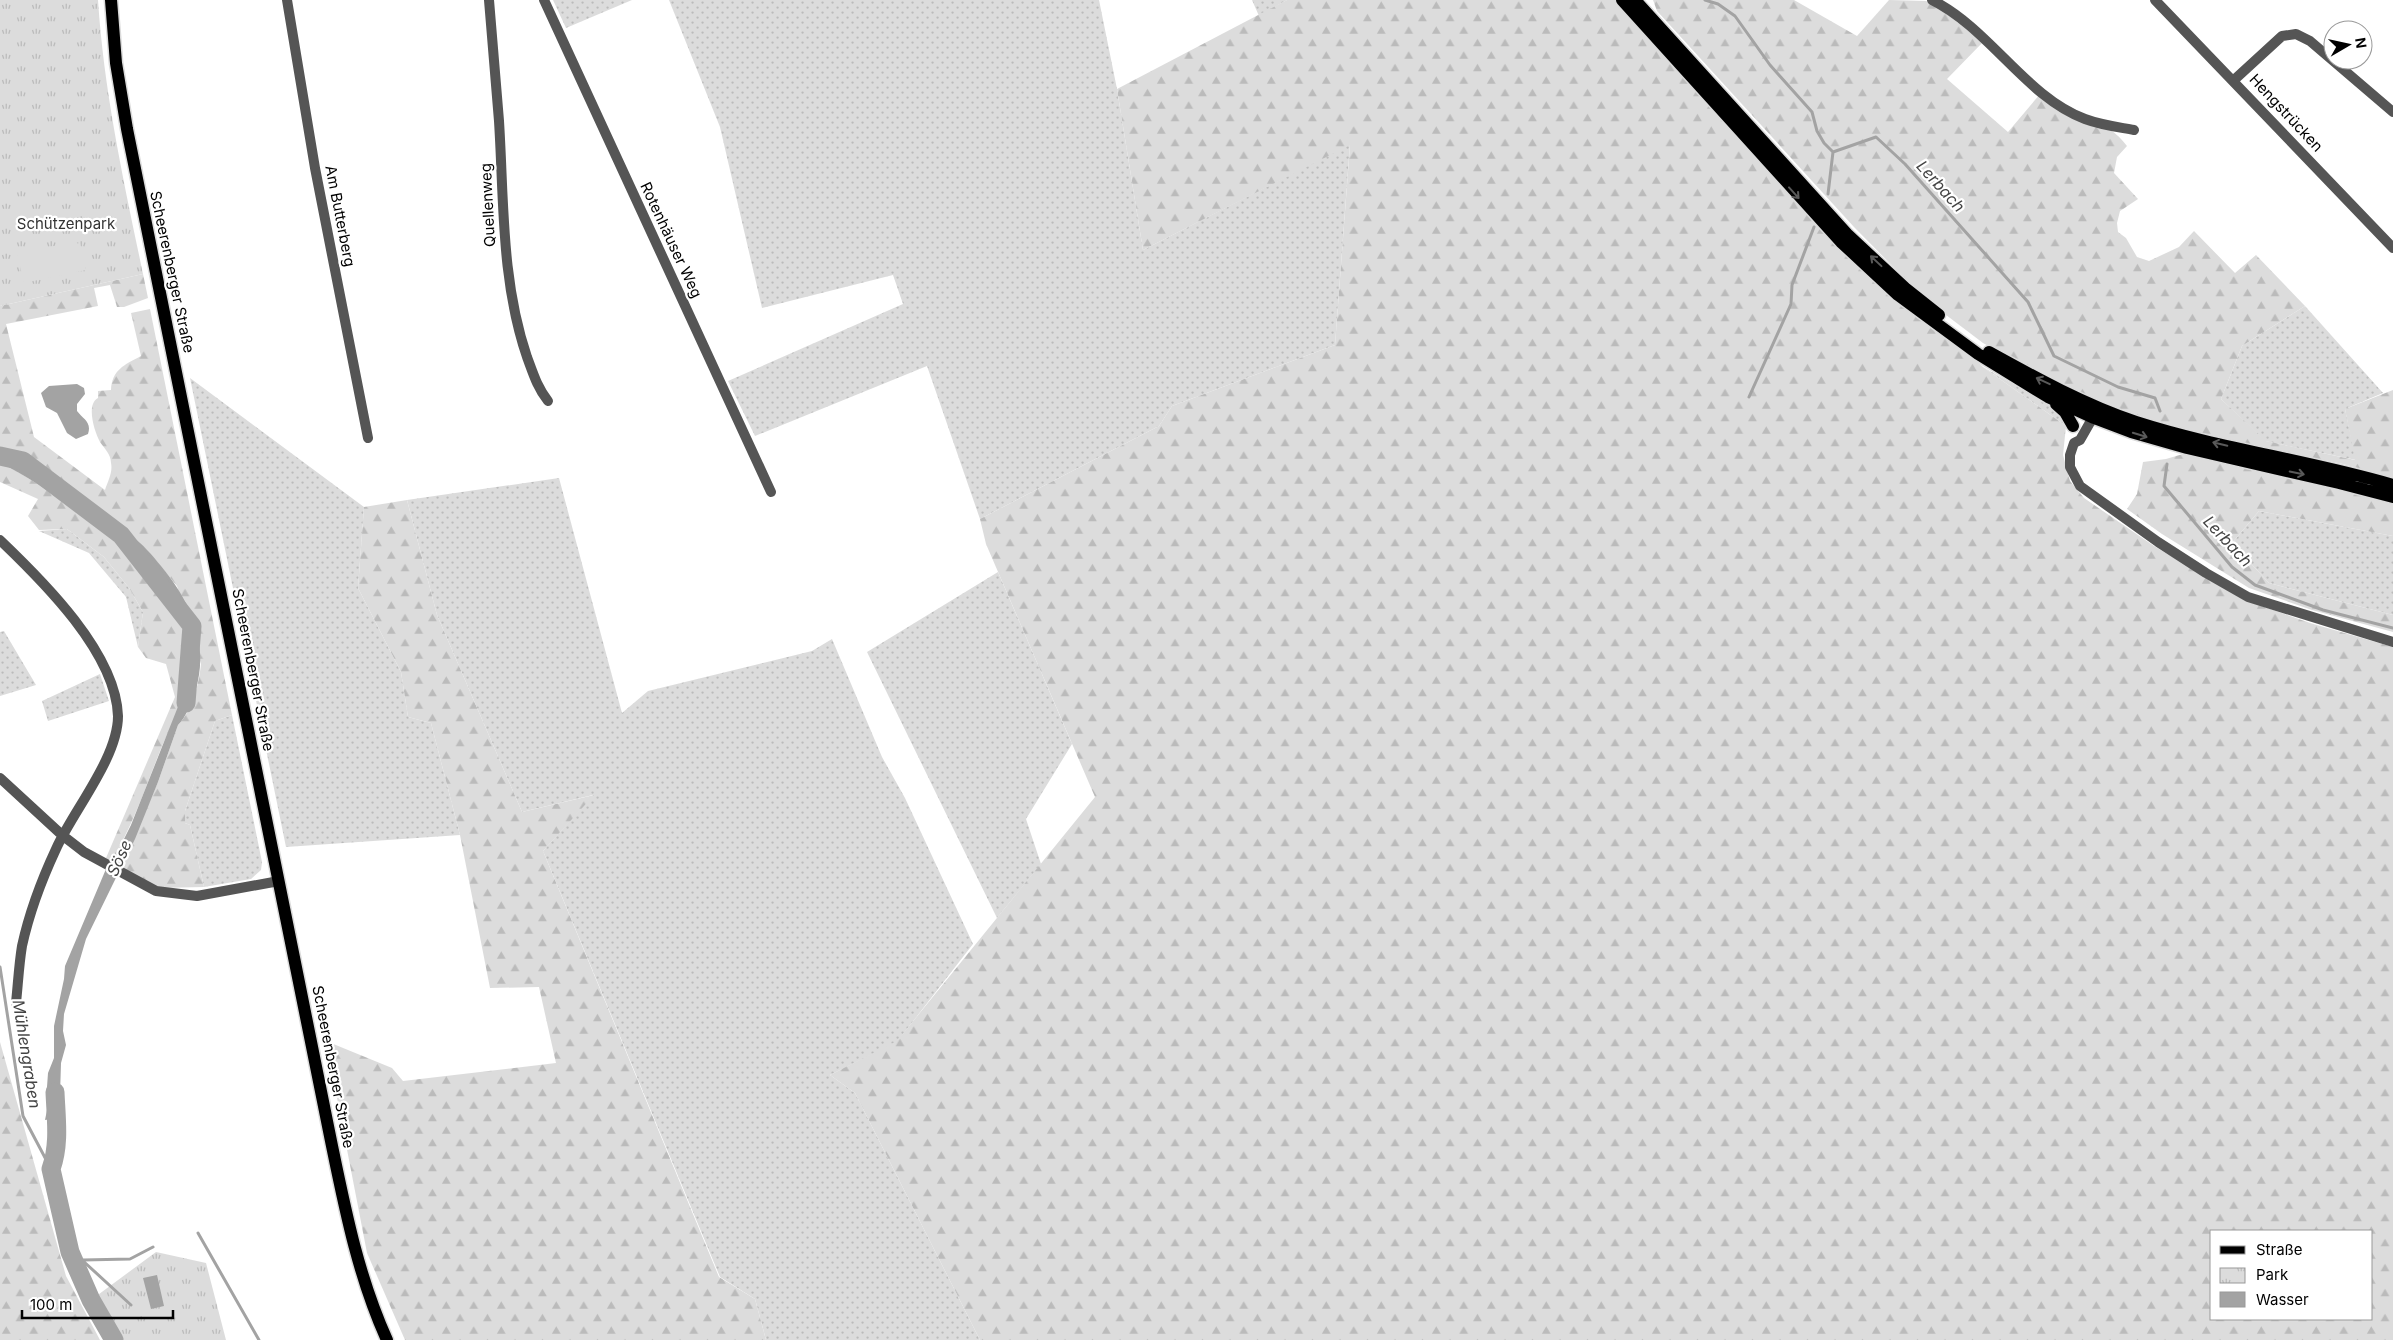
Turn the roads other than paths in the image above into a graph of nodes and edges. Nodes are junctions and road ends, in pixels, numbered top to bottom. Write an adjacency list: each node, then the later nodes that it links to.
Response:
1 (112, 0): 26 (main road, Scheerenberger Straße)
2 (287, 0): 17 (street, Am Butterberg)
3 (489, 0): 14 (street, Quellenweg)
4 (544, 0): 20 (street, Rotenhäuser Weg)
5 (1622, 0): 13 (main road, one-way to 13)
6 (1635, 0): 15 (main road, one-way to 6)
7 (1932, 0): 11 (street)
8 (2155, 0): 9 (street, Hengstrücken)
9 (2234, 80): 10 (street); 12 (street, Hengstrücken)
10 (2393, 112)
11 (2134, 130)
12 (2393, 248)
13 (2048, 397): 15 (main road); 16 (main road)
14 (548, 401)
15 (2090, 410): 16 (street); 18 (street); 19 (main road, one-way to 15); 21 (main road, one-way to 21)
16 (2073, 426): 18 (street)
17 (368, 438)
18 (2074, 443): 23 (street)
19 (2393, 485)
20 (772, 492)
21 (2393, 497)
22 (0, 540): 25 (street)
23 (2393, 642)
24 (0, 778): 25 (street)
25 (62, 835): 26 (street); 27 (street)
26 (274, 883): 28 (main road, Scheerenberger Straße)
27 (16, 1003)
28 (387, 1340)

